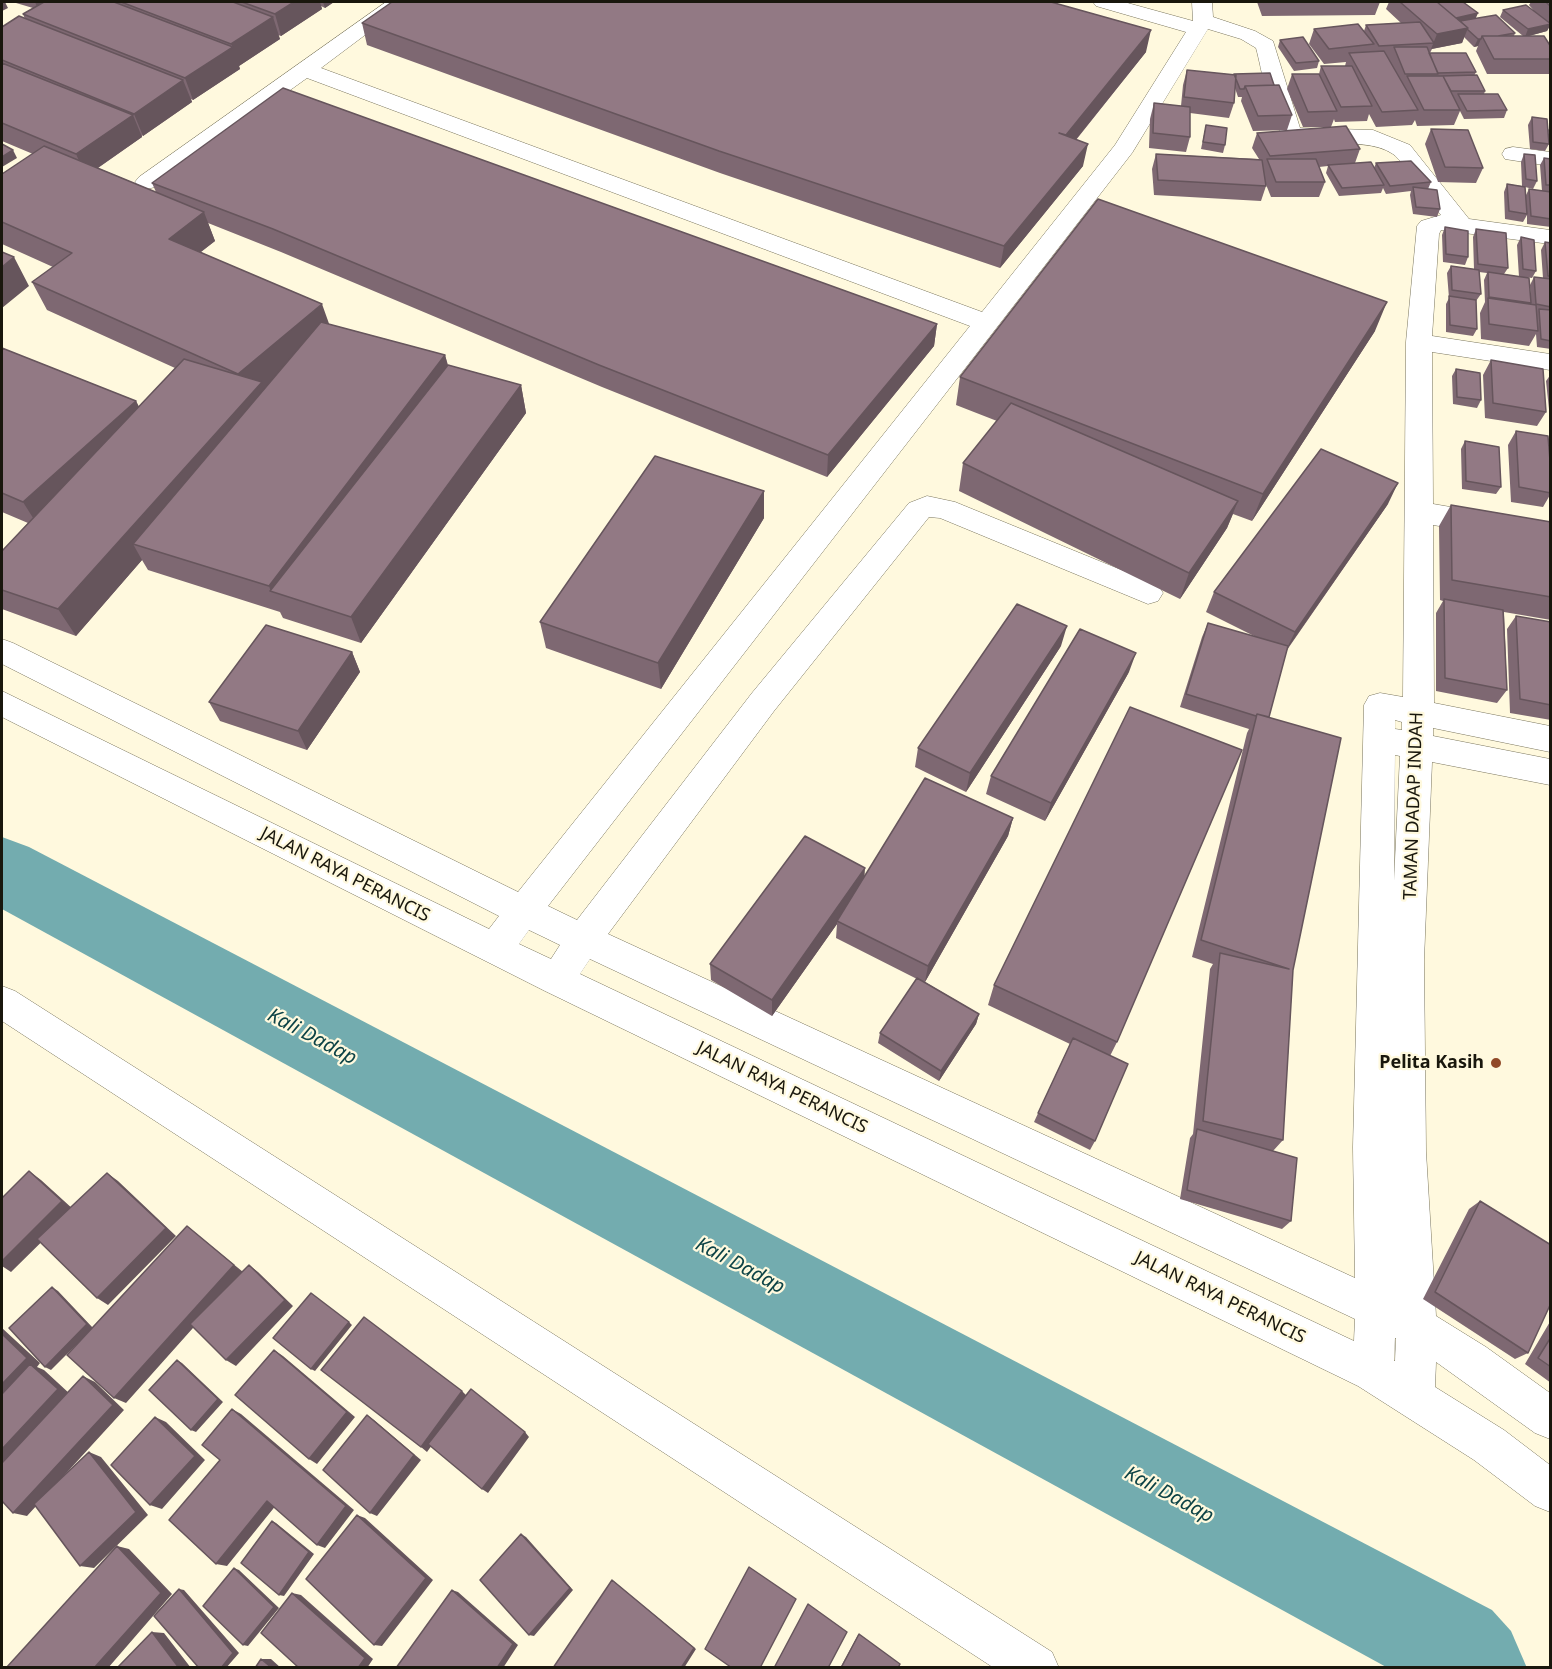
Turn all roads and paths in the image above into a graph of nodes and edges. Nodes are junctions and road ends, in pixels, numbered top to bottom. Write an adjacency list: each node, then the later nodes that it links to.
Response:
1 (399, 2): 4 (street)
2 (1103, 2): 3 (street)
3 (1201, 17): 8 (street); 10 (street)
4 (306, 70): 7 (street); 10 (street)
5 (1513, 154): 6 (street)
6 (1551, 159)
7 (147, 182)
8 (1450, 223): 9 (street); 11 (street, TAMAN DADAP INDAH)
9 (1551, 237)
10 (988, 323): 23 (street)
11 (1419, 342): 12 (street); 13 (street, TAMAN DADAP INDAH)
12 (1551, 362)
13 (1418, 512): 14 (street); 18 (street, TAMAN DADAP INDAH)
14 (1551, 534)
15 (1148, 593): 24 (street)
16 (2, 651): 23 (street)
17 (2, 703): 25 (street, JALAN RAYA PERANCIS)
18 (1418, 713): 19 (street); 20 (street); 21 (street, TAMAN DADAP INDAH)
19 (1380, 722): 21 (street); 28 (street, TAMAN DADAP INDAH)
20 (1551, 739)
21 (1416, 747): 22 (street); 28 (street, TAMAN DADAP INDAH)
22 (1551, 772)
23 (523, 911): 24 (street); 25 (street)
24 (584, 938): 26 (street); 29 (street)
25 (494, 949): 26 (street, JALAN RAYA PERANCIS)
26 (557, 980): 31 (street, JALAN RAYA PERANCIS)
27 (2, 1002): 35 (street)
28 (1390, 1150): 29 (street, TAMAN DADAP INDAH); 30 (street, TAMAN DADAP INDAH)
29 (1376, 1308): 30 (street); 31 (street, TAMAN DADAP INDAH)
30 (1418, 1327): 32 (street, TAMAN DADAP INDAH); 33 (street)
31 (1373, 1371): 32 (street, JALAN RAYA PERANCIS)
32 (1414, 1397): 34 (street, JALAN RAYA PERANCIS)
33 (1551, 1418)
34 (1551, 1491)
35 (1036, 1668)

